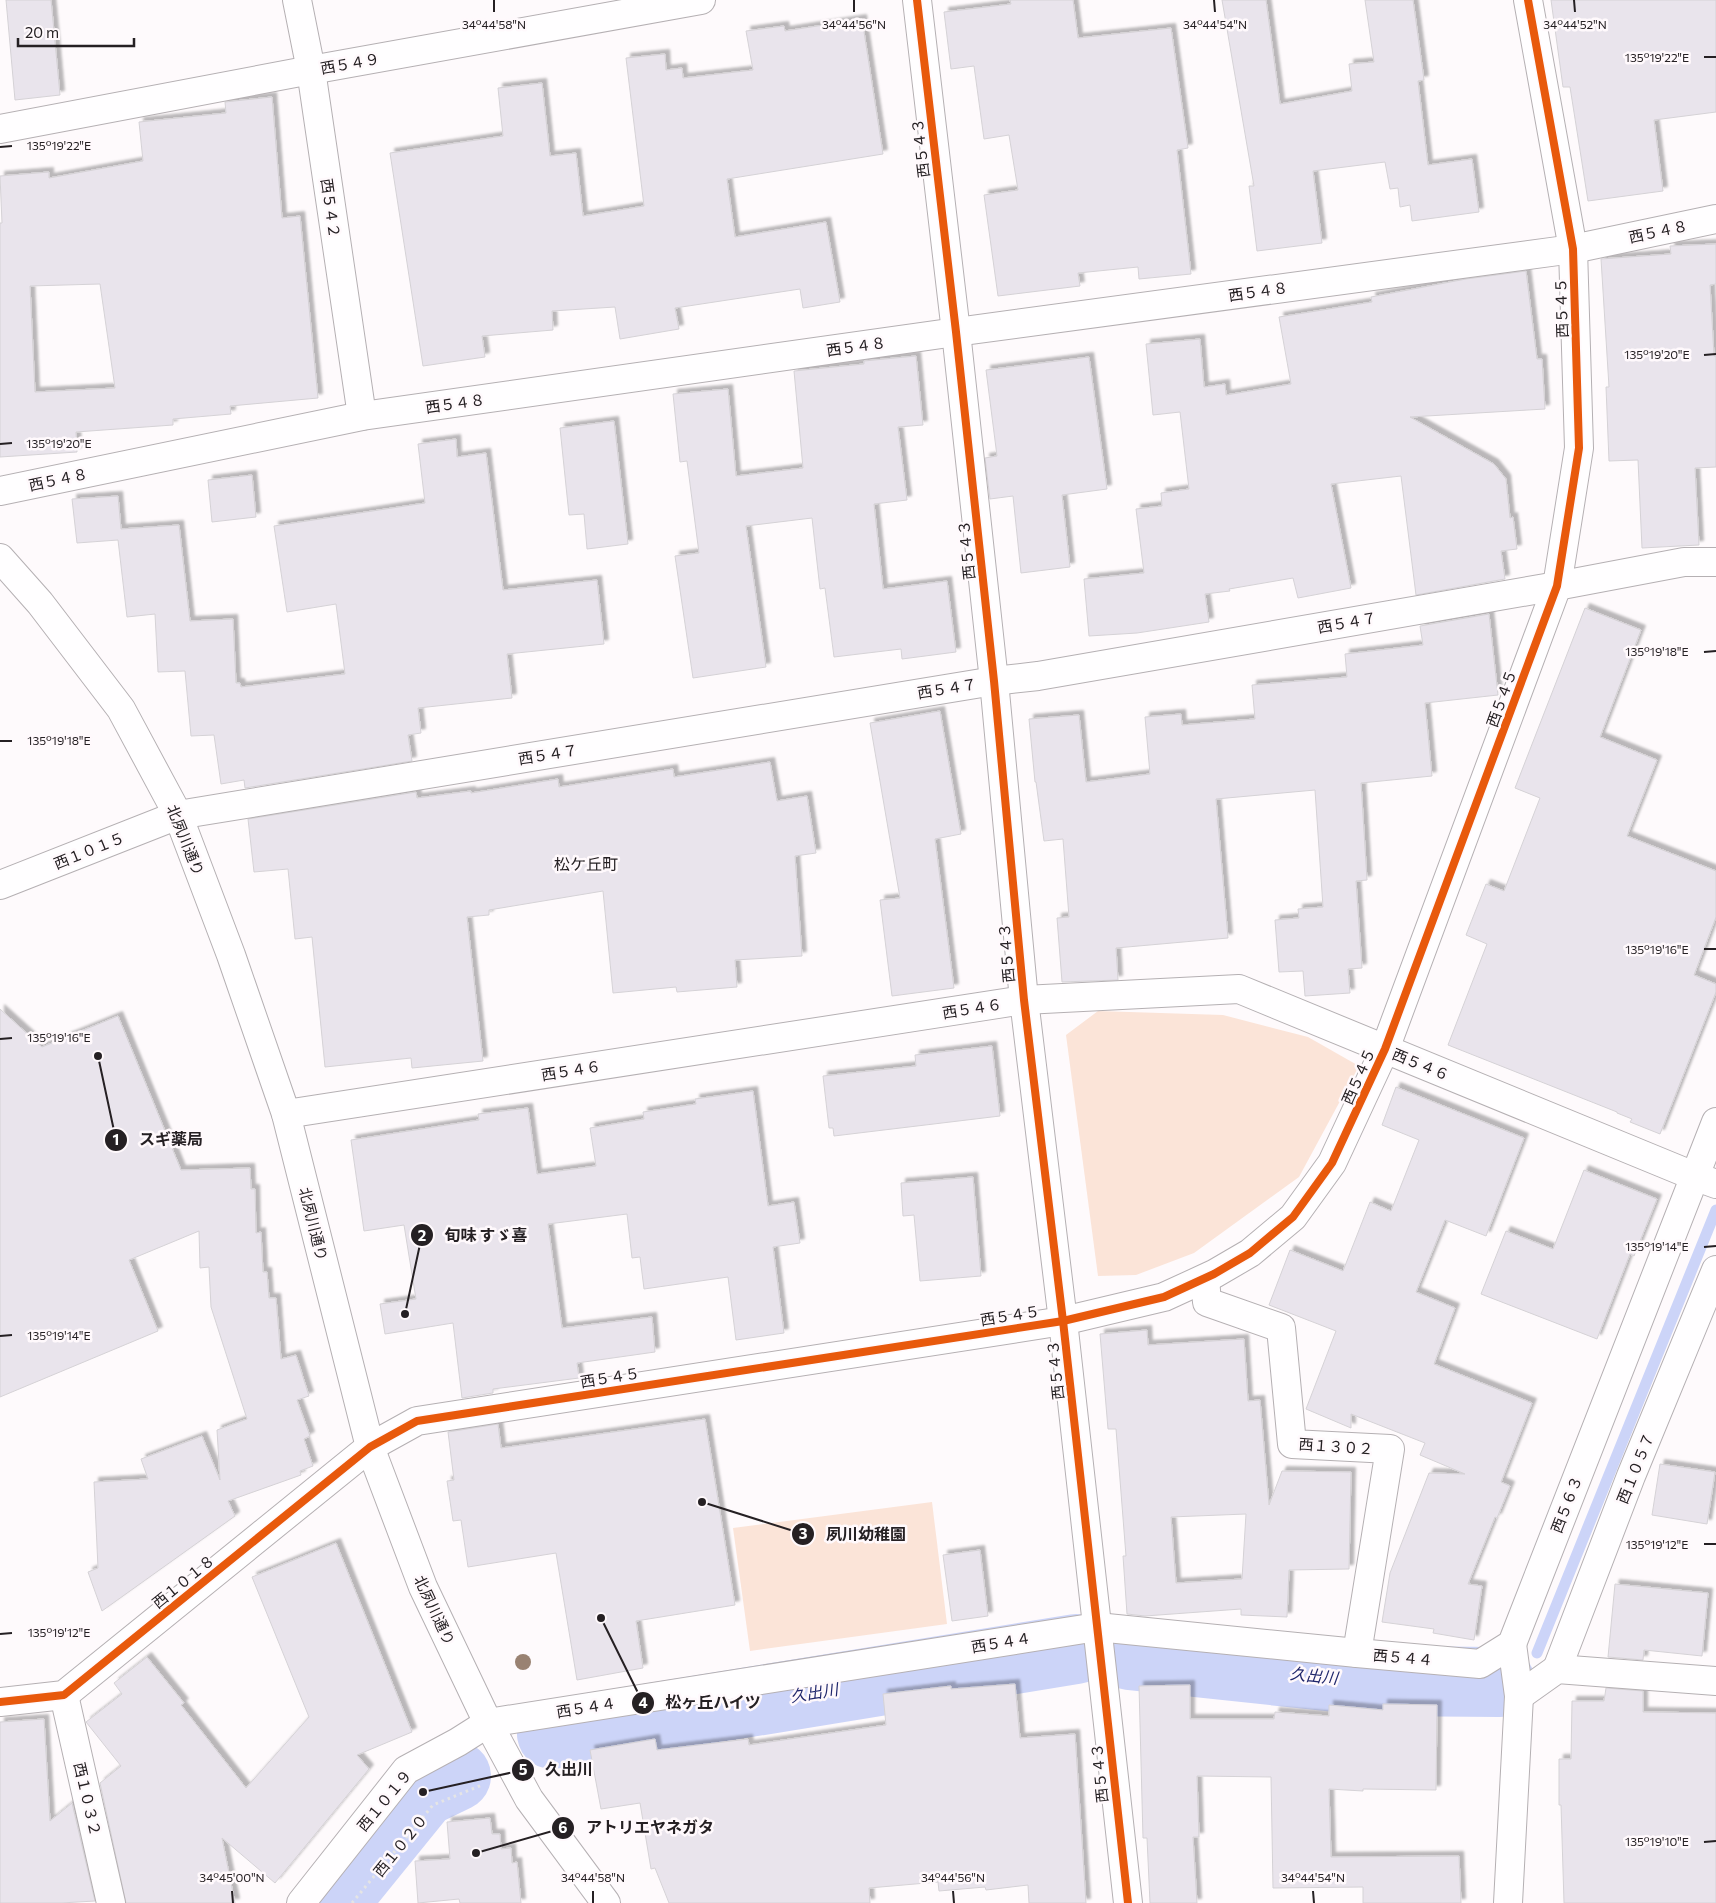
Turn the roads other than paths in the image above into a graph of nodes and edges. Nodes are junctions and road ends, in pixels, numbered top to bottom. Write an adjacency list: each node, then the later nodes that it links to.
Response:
1 (297, 0): 5 (street, 西５４２)
2 (701, 0): 5 (street, 西５４９)
3 (917, 0): 9 (street, 西５４３)
4 (1528, 0): 8 (street, 西５４５)
5 (311, 70): 6 (street, 西５４９); 10 (street, 西５４２)
6 (0, 129)
7 (1716, 219): 8 (street, 西５４８)
8 (1573, 249): 9 (street, 西５４８); 14 (street, 西５４５)
9 (956, 332): 10 (street, 西５４８); 15 (street, 西５４３)
10 (362, 416): 11 (street, 西５４８)
11 (0, 491)
12 (0, 558): 16 (street, 北夙川通り)
13 (1716, 562): 14 (street, 西５４７)
14 (1557, 586): 15 (street, 西５４７); 19 (street, 西５４５)
15 (994, 680): 16 (street, 西５４７); 18 (street, 西５４３)
16 (178, 815): 17 (street, 西１０１５); 20 (street, 北夙川通り)
17 (0, 885)
18 (1024, 1000): 19 (street, 西５４６); 20 (street, 西５４６); 25 (street, 西５４３)
19 (1385, 1049): 22 (street, 西５４６); 24 (street, 西５４５)
20 (286, 1114): 26 (street, 北夙川通り)
21 (1716, 1122): 22 (street, 西５６３)
22 (1709, 1181): 28 (street, 西５６３)
23 (1716, 1270): 30 (street, 西１０５７)
24 (1205, 1279): 25 (street, 西５４５); 29 (street, 西１３０２)
25 (1063, 1321): 26 (street, 西５４５); 27 (street, 西５４３)
26 (370, 1447): 32 (street, 西１０１８); 35 (street, 北夙川通り)
27 (1097, 1627): 29 (street, 西５４４); 35 (street, 西５４４); 39 (street, 西５４３)
28 (1512, 1644): 29 (street, 西５４４); 33 (street, 西５６３)
29 (1357, 1653)
30 (1557, 1669): 31 (street); 33 (street)
31 (1716, 1682)
32 (64, 1695): 34 (street); 36 (street, 西１０３２)
33 (1518, 1696): 40 (street, 西５６３)
34 (0, 1702)
35 (488, 1722): 37 (street, 西１０１９); 38 (street, 北夙川通り)
36 (111, 1903)
37 (301, 1903)
38 (606, 1903)
39 (1128, 1903)
40 (1508, 1903)

